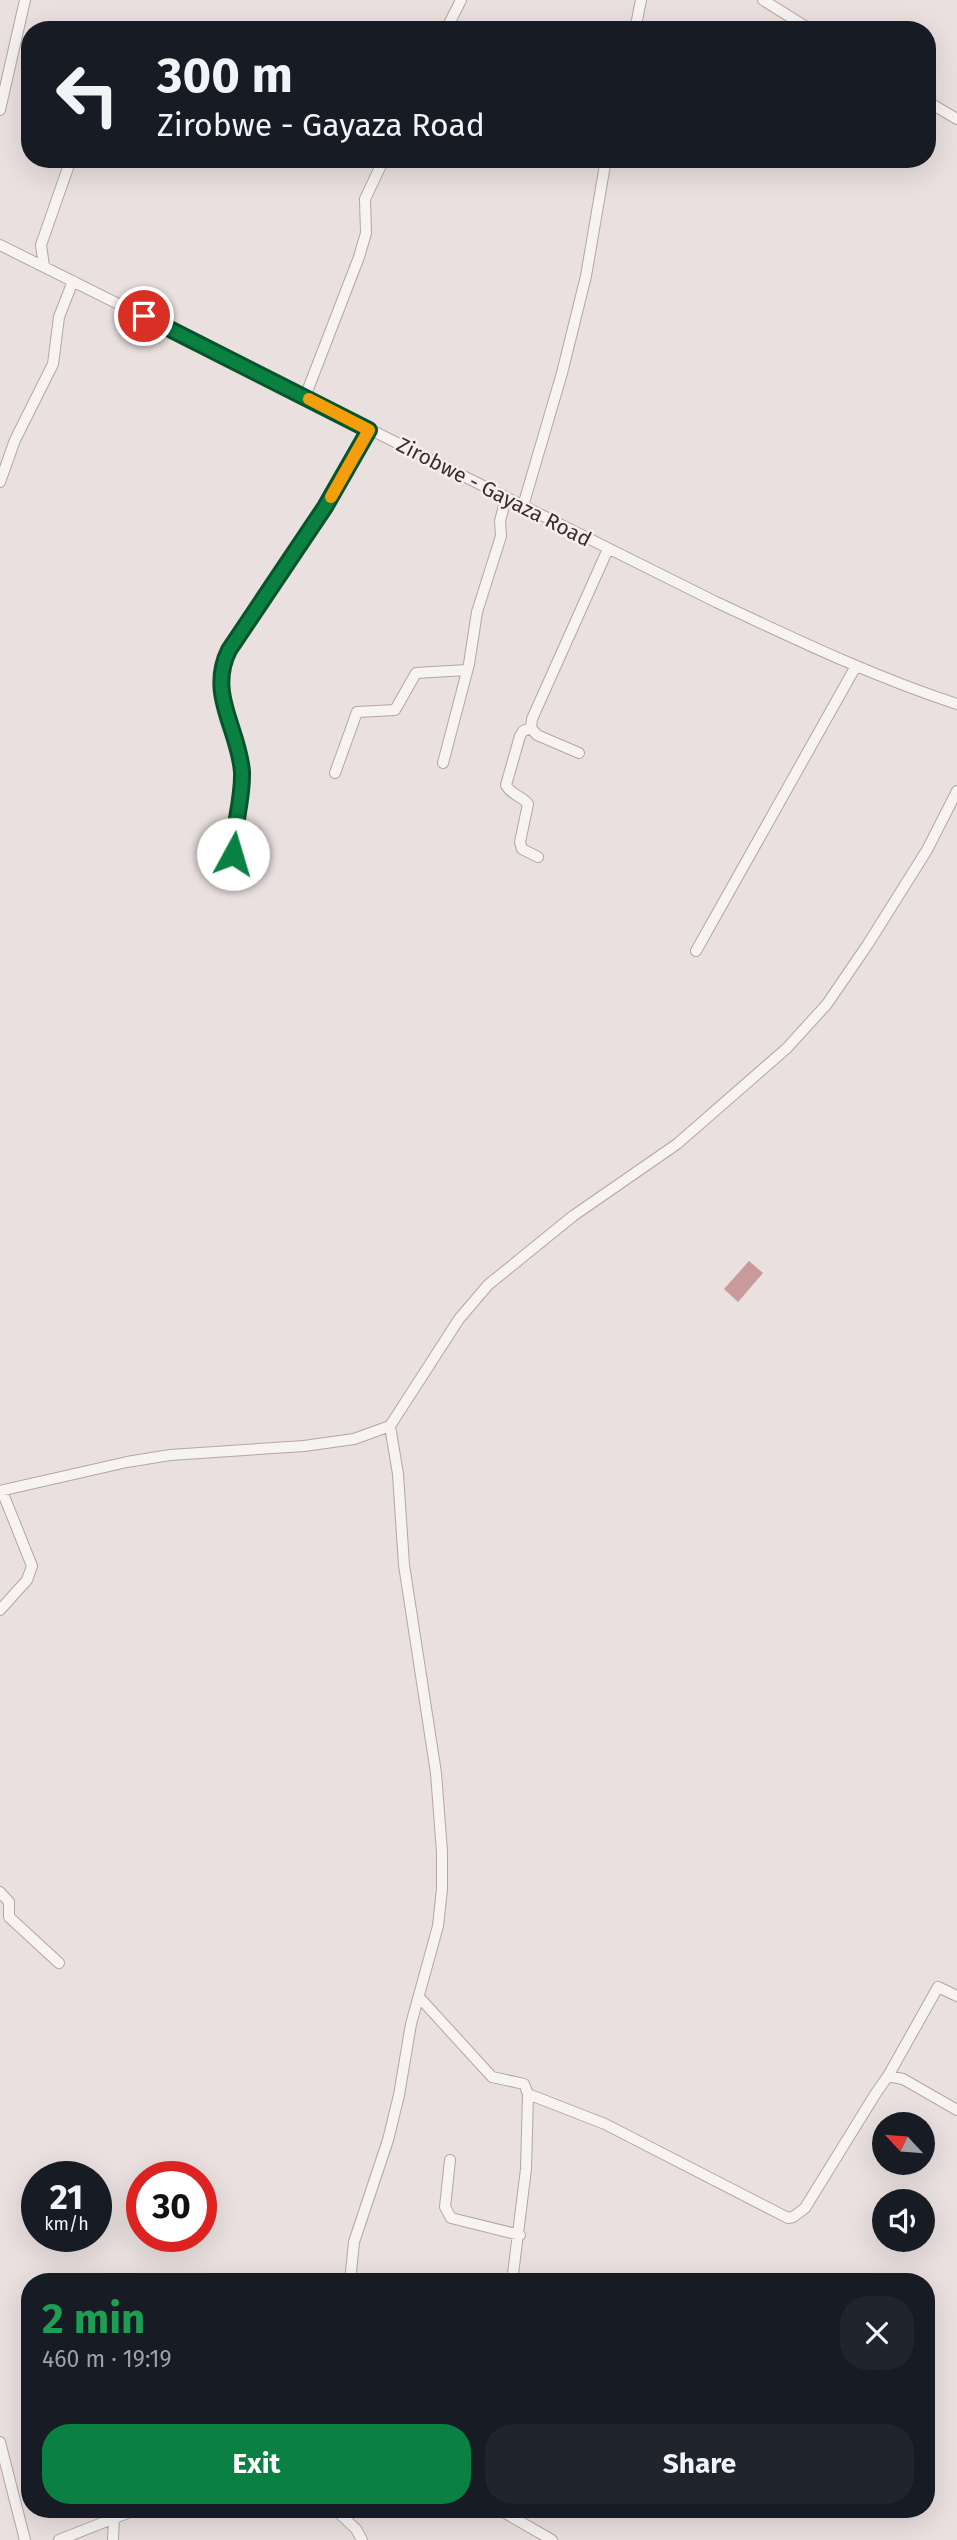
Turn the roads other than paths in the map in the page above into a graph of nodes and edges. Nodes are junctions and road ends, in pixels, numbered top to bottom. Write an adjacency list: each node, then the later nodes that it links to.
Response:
1 (25, 0): 9 (street)
2 (461, 0): 5 (street)
3 (641, 0): 6 (street)
4 (763, 0): 7 (street)
5 (450, 21)
6 (637, 21)
7 (797, 21)
8 (936, 107): 10 (street)
9 (0, 110)
10 (957, 119)
11 (68, 168): 15 (street)
12 (380, 168): 17 (street)
13 (604, 168): 21 (street)
14 (0, 245): 15 (street, Zirobwe - Gayaza Road)
15 (44, 267): 16 (street, Zirobwe - Gayaza Road)
16 (73, 281): 17 (street, Zirobwe - Gayaza Road); 19 (street)
17 (304, 397): 18 (street, Zirobwe - Gayaza Road)
18 (369, 430): 20 (street, Zirobwe - Gayaza Road); 31 (street)
19 (0, 482)
20 (506, 498): 21 (street, Zirobwe - Gayaza Road); 24 (street)
21 (523, 506): 22 (street, Zirobwe - Gayaza Road)
22 (608, 549): 23 (street, Zirobwe - Gayaza Road); 26 (street)
23 (856, 666): 25 (street, Zirobwe - Gayaza Road); 33 (street)
24 (467, 670): 28 (street); 29 (street)
25 (957, 704)
26 (531, 728): 27 (street); 32 (street)
27 (579, 753)
28 (443, 764)
29 (335, 773)
30 (957, 791): 34 (street)
31 (233, 854)
32 (538, 858)
33 (696, 951)
34 (390, 1426): 35 (street); 40 (street)
35 (1, 1491): 36 (street)
36 (0, 1610)
37 (0, 1892): 38 (street)
38 (59, 1963)
39 (957, 1996): 41 (street)
40 (419, 1997): 42 (street); 46 (street)
41 (888, 2077): 42 (street); 43 (street)
42 (528, 2094): 45 (street)
43 (957, 2110)
44 (450, 2160): 45 (street)
45 (520, 2235): 47 (street)
46 (351, 2273)
47 (514, 2273)
48 (0, 2442): 52 (street)
49 (114, 2518): 53 (street); 54 (street)
50 (344, 2518): 55 (street)
51 (514, 2518): 56 (street)
52 (25, 2540)
53 (59, 2540)
54 (113, 2540)
55 (362, 2540)
56 (552, 2540)

